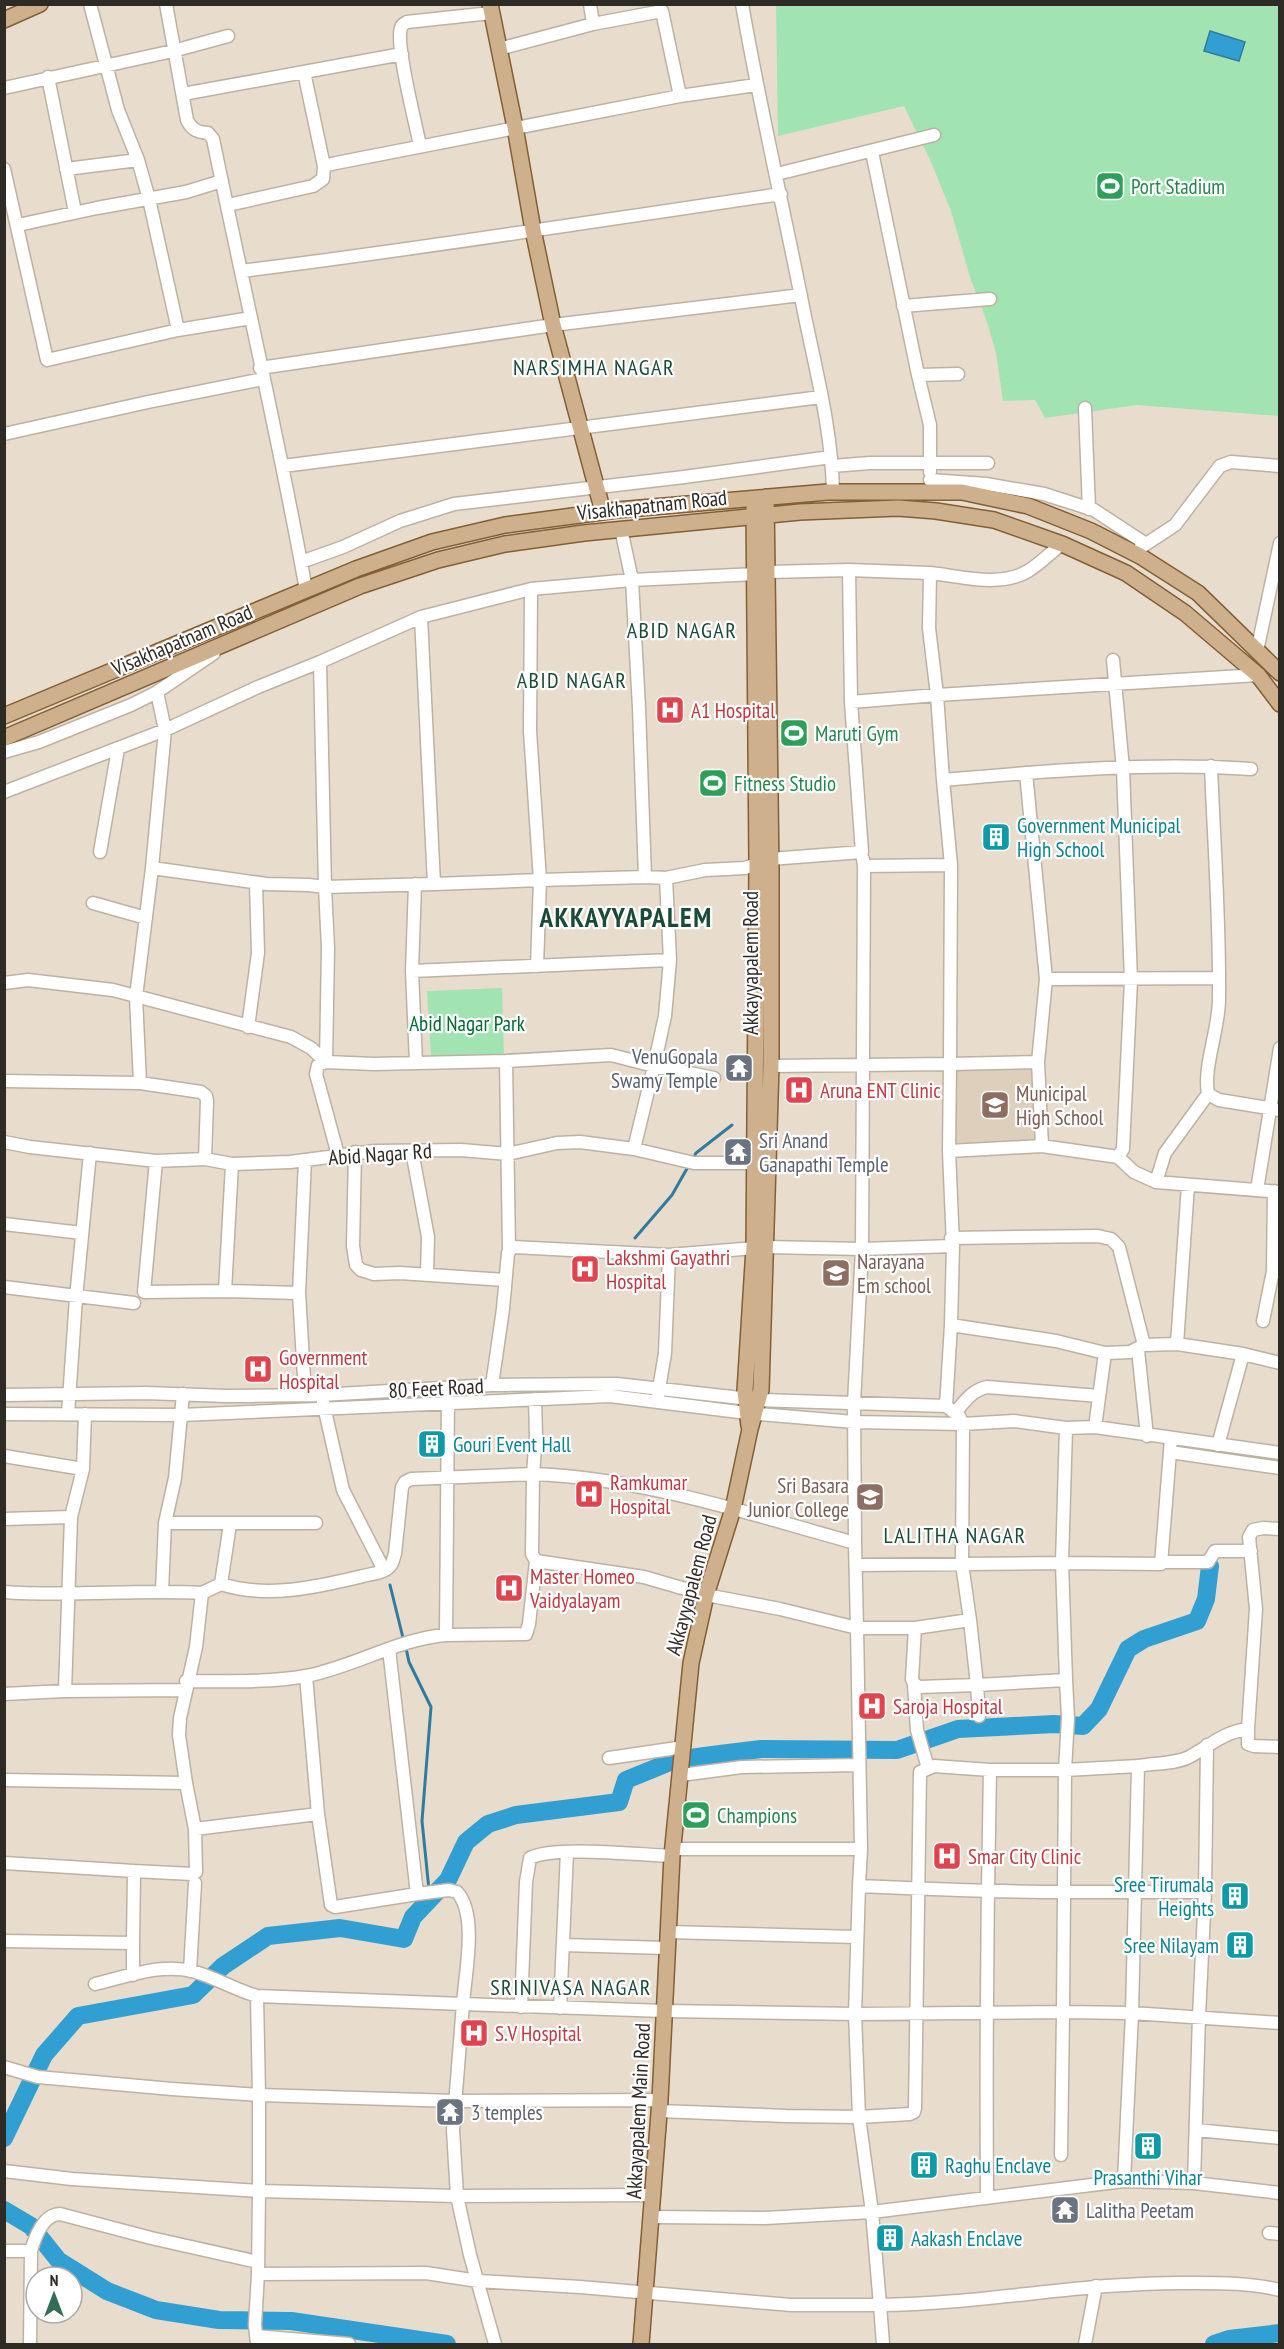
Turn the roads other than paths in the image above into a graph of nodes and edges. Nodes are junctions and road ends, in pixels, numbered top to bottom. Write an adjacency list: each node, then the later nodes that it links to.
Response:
1 (90, 4): 14 (street)
2 (166, 4): 12 (street)
3 (590, 4): 9 (street)
4 (742, 4): 17 (street)
5 (37, 5): 8 (main road)
6 (661, 8): 9 (street); 20 (street)
7 (490, 9): 11 (main road); 13 (street)
8 (4, 20)
9 (593, 24): 11 (street)
10 (228, 36): 12 (street)
11 (499, 49): 21 (main road)
12 (173, 51): 14 (street); 19 (street)
13 (402, 54): 15 (street); 23 (street)
14 (105, 66): 16 (street); 25 (street)
15 (304, 72): 19 (street); 26 (street)
16 (48, 77): 18 (street); 28 (street)
17 (756, 85): 20 (street); 29 (street)
18 (4, 88)
19 (183, 94): 30 (street)
20 (680, 96): 21 (street)
21 (515, 127): 23 (street); 36 (main road)
22 (934, 135): 24 (street)
23 (420, 146): 26 (street)
24 (872, 152): 29 (street); 40 (street)
25 (138, 160): 28 (street); 32 (street)
26 (324, 166): 33 (street)
27 (4, 169): 35 (street)
28 (66, 169): 34 (street)
29 (777, 174): 31 (street)
30 (222, 181): 32 (street); 33 (street)
31 (781, 195): 36 (street); 38 (street)
32 (149, 199): 34 (street); 43 (street)
33 (228, 205): 37 (street)
34 (75, 212): 35 (street)
35 (18, 225): 43 (street)
36 (533, 230): 37 (street); 42 (main road)
37 (241, 271): 41 (street)
38 (801, 295): 42 (street); 47 (street)
39 (990, 299): 40 (street)
40 (903, 306): 46 (street)
41 (251, 318): 43 (street); 44 (street)
42 (554, 325): 44 (street); 49 (main road)
43 (178, 330)
44 (261, 374): 50 (street); 54 (street)
45 (958, 374): 46 (street)
46 (918, 375): 52 (street)
47 (822, 397): 49 (street); 51 (street)
48 (1085, 408): 60 (street)
49 (581, 428): 54 (street); 57 (main road)
50 (4, 434)
51 (832, 461): 52 (street); 57 (street); 58 (street)
52 (930, 463): 53 (street); 56 (street)
53 (988, 463)
54 (283, 466): 67 (street)
55 (1280, 466): 66 (street)
56 (930, 486): 58 (main road); 60 (street); 66 (main road)
57 (597, 487): 61 (main road); 67 (street)
58 (833, 492): 59 (main road)
59 (760, 497): 61 (main road); 62 (main road, Akkayyapalem Road)
60 (1089, 509): 66 (street)
61 (603, 512): 73 (main road)
62 (761, 516): 63 (main road, Visakhapatnam Road); 65 (main road, Visakhapatnam Road); 69 (main road, Akkayyapalem Road)
63 (621, 529): 71 (street); 75 (main road, Visakhapatnam Road)
64 (1280, 543): 76 (street)
65 (1062, 544): 70 (street); 80 (main road, Visakhapatnam Road)
66 (1140, 548): 76 (main road)
67 (301, 562): 73 (street)
68 (849, 570): 69 (street); 70 (street); 84 (street)
69 (762, 573): 71 (street); 99 (main road, Akkayyapalem Road)
70 (930, 573): 83 (street)
71 (632, 579): 72 (street); 103 (street)
72 (531, 589): 74 (street); 105 (street)
73 (306, 590): 86 (main road)
74 (421, 616): 78 (street); 108 (street)
75 (227, 644): 82 (street); 88 (main road, Visakhapatnam Road)
76 (1257, 651): 79 (main road)
77 (1113, 660): 81 (street)
78 (320, 662): 87 (street); 109 (street)
79 (1280, 673)
80 (1258, 675): 81 (street); 85 (main road, Visakhapatnam Road)
81 (1114, 685): 83 (street); 92 (street)
82 (157, 692): 87 (street); 90 (street)
83 (937, 694): 84 (street); 95 (street)
84 (851, 702): 98 (street)
85 (1280, 704)
86 (4, 716)
87 (165, 730): 89 (street); 102 (street)
88 (4, 738)
89 (118, 749): 96 (street); 97 (street)
90 (4, 752)
91 (1211, 766): 92 (street); 93 (street); 115 (street)
92 (1123, 769): 94 (street); 117 (street)
93 (1251, 769)
94 (1026, 772): 95 (street); 116 (street)
95 (944, 780): 100 (street)
96 (4, 792)
97 (100, 852)
98 (861, 852): 99 (street); 101 (street)
99 (764, 862): 104 (street); 128 (main road, Akkayyapalem Road); 148 (main road)
100 (951, 865): 101 (street); 126 (street)
101 (864, 866): 129 (street)
102 (152, 868): 106 (street); 111 (street)
103 (645, 877): 104 (street); 105 (street)
104 (666, 878): 112 (street)
105 (540, 880): 108 (street); 113 (street)
106 (256, 883): 109 (street); 120 (street)
107 (415, 884): 108 (street); 109 (street); 114 (street)
108 (434, 884)
109 (325, 887): 123 (street)
110 (93, 903): 111 (street)
111 (146, 918): 119 (street)
112 (670, 960): 113 (street); 127 (street)
113 (537, 966): 114 (street)
114 (412, 971): 125 (street)
115 (1219, 978): 117 (street); 133 (street)
116 (1046, 979): 117 (street); 124 (street)
117 (1131, 980): 144 (street)
118 (4, 982): 119 (street)
119 (136, 997): 120 (street); 132 (street)
120 (248, 1027): 123 (street)
121 (1280, 1048): 134 (street)
122 (506, 1061): 125 (street); 127 (street); 142 (street)
123 (326, 1062): 125 (street); 143 (street)
124 (1038, 1062): 126 (street); 136 (street)
125 (416, 1063)
126 (950, 1064): 129 (street); 139 (street)
127 (654, 1066): 130 (street); 137 (street)
128 (771, 1066): 129 (street); 157 (main road, Akkayyapalem Road)
129 (864, 1066): 158 (street)
130 (714, 1078)
131 (4, 1081): 132 (street)
132 (140, 1083): 145 (street)
133 (1208, 1094): 134 (street); 150 (street)
134 (1275, 1109): 152 (street)
135 (4, 1142): 141 (street, Abid Nagar Rd)
136 (1042, 1146): 139 (street); 144 (street)
137 (634, 1149): 142 (street, Abid Nagar Rd); 148 (street, Abid Nagar Rd)
138 (412, 1151): 140 (street, Abid Nagar Rd); 142 (street, Abid Nagar Rd); 161 (street)
139 (949, 1151): 156 (street)
140 (355, 1152): 143 (street, Abid Nagar Rd); 161 (street)
141 (90, 1153): 147 (street, Abid Nagar Rd); 155 (street)
142 (508, 1154): 159 (street)
143 (338, 1155): 146 (street, Abid Nagar Rd)
144 (1118, 1157): 150 (street)
145 (205, 1159): 147 (street, Abid Nagar Rd); 149 (street, Abid Nagar Rd)
146 (305, 1160): 149 (street, Abid Nagar Rd); 165 (street)
147 (156, 1161): 164 (street)
148 (754, 1162): 157 (main road)
149 (232, 1164): 164 (street)
150 (1156, 1182): 151 (street)
151 (1188, 1185): 152 (street); 170 (street)
152 (1257, 1190): 153 (street)
153 (1277, 1192): 168 (street)
154 (4, 1224): 155 (street)
155 (82, 1233): 166 (street)
156 (952, 1242): 158 (street); 169 (street); 171 (street)
157 (760, 1248): 158 (street); 160 (street); 188 (main road, Akkayyapalem Road)
158 (862, 1249): 186 (street)
159 (509, 1250): 160 (street); 162 (street)
160 (669, 1255): 177 (street)
161 (427, 1274): 162 (street)
162 (505, 1280): 175 (street)
163 (4, 1287): 166 (street)
164 (225, 1291): 165 (street)
165 (299, 1293): 181 (street)
166 (76, 1298): 167 (street); 178 (street)
167 (134, 1303)
168 (1263, 1321)
169 (951, 1324): 172 (street); 190 (street)
170 (1178, 1344): 171 (street); 173 (street)
171 (1141, 1348): 172 (street); 199 (street)
172 (1106, 1353): 183 (street)
173 (1243, 1354): 174 (street); 201 (street)
174 (1280, 1363)
175 (492, 1385): 176 (street, 80 Feet Road); 177 (street, 80 Feet Road)
176 (447, 1388): 182 (street, 80 Feet Road); 187 (street)
177 (659, 1388): 185 (street); 188 (street, 80 Feet Road)
178 (68, 1394): 179 (street, 80 Feet Road); 180 (street, 80 Feet Road); 192 (street)
179 (183, 1394): 181 (street, 80 Feet Road); 194 (street)
180 (4, 1395)
181 (305, 1395): 182 (street, 80 Feet Road)
182 (321, 1395): 189 (street)
183 (1099, 1396): 190 (street); 197 (street)
184 (535, 1399): 185 (street, 80 Feet Road); 187 (street, 80 Feet Road); 207 (street)
185 (658, 1402): 188 (street, 80 Feet Road)
186 (854, 1403): 188 (street); 190 (street); 195 (street)
187 (448, 1404): 189 (street, 80 Feet Road); 208 (street)
188 (752, 1406): 195 (street); 209 (main road, Akkayyapalem Road)
189 (325, 1410): 194 (street, 80 Feet Road); 223 (street)
190 (950, 1410): 196 (street)
191 (4, 1414): 192 (street, 80 Feet Road)
192 (68, 1414): 193 (street, 80 Feet Road)
193 (85, 1414): 194 (street, 80 Feet Road); 206 (street)
194 (182, 1415): 212 (street)
195 (854, 1422): 196 (street); 216 (street)
196 (963, 1424): 198 (street); 220 (street)
197 (1095, 1427): 198 (street); 199 (street)
198 (1066, 1428): 221 (street)
199 (1147, 1436): 200 (street)
200 (1171, 1439): 201 (street); 202 (street)
201 (1218, 1445): 203 (street)
202 (1170, 1452): 205 (street); 219 (street)
203 (1280, 1453)
204 (4, 1456): 206 (street)
205 (1280, 1468)
206 (83, 1469): 210 (street)
207 (532, 1474): 208 (street); 209 (street); 218 (street)
208 (446, 1479): 223 (street); 233 (street)
209 (733, 1509): 216 (street); 229 (main road, Akkayyapalem Road)
210 (70, 1516): 211 (street); 228 (street)
211 (4, 1519)
212 (165, 1523): 214 (street); 225 (street)
213 (316, 1523): 214 (street)
214 (230, 1524): 224 (street)
215 (1280, 1529): 217 (street)
216 (855, 1543): 222 (street)
217 (1251, 1551): 219 (street); 243 (street)
218 (536, 1561): 229 (street); 233 (street)
219 (1162, 1562): 221 (street)
220 (962, 1563): 221 (street); 222 (street); 230 (street)
221 (1062, 1563): 236 (street)
222 (856, 1564): 231 (street)
223 (384, 1570): 224 (street)
224 (221, 1584): 227 (street)
225 (162, 1591): 227 (street); 228 (street)
226 (4, 1592): 228 (street)
227 (202, 1593): 239 (street)
228 (69, 1595): 240 (street)
229 (706, 1595): 231 (street); 246 (main road, Akkayyapalem Road)
230 (970, 1620): 232 (street); 238 (street)
231 (857, 1628): 232 (street); 248 (street)
232 (915, 1628): 237 (street)
233 (446, 1635): 234 (street)
234 (393, 1648): 235 (street); 270 (street)
235 (306, 1676): 239 (street); 256 (street)
236 (1066, 1680): 238 (street); 252 (street)
237 (914, 1684): 238 (street); 250 (street)
238 (977, 1685): 242 (street)
239 (185, 1686): 240 (street); 255 (street)
240 (65, 1691): 241 (street)
241 (4, 1694)
242 (979, 1716)
243 (1248, 1729): 244 (street); 245 (street)
244 (1207, 1745): 249 (street); 269 (street)
245 (1280, 1747)
246 (684, 1750): 247 (street); 253 (main road, Akkayyapalem Road)
247 (609, 1758)
248 (859, 1761): 253 (street); 258 (street)
249 (1138, 1766): 252 (street); 268 (street)
250 (928, 1768): 251 (street); 265 (street)
251 (990, 1770): 252 (street); 266 (street)
252 (1065, 1770): 267 (street)
253 (681, 1773): 260 (main road, Akkayapalem Main Road)
254 (4, 1780): 255 (street)
255 (186, 1782): 257 (street)
256 (318, 1814): 257 (street); 270 (street)
257 (195, 1829): 262 (street)
258 (861, 1849): 260 (street); 264 (street)
259 (567, 1852): 260 (street); 275 (street); 282 (street)
260 (672, 1852): 271 (main road, Akkayapalem Main Road)
261 (4, 1863): 262 (street)
262 (134, 1871): 274 (street)
263 (195, 1883): 277 (street)
264 (859, 1886): 265 (street); 272 (street)
265 (919, 1888): 266 (street); 286 (street)
266 (988, 1892): 267 (street); 285 (street)
267 (1064, 1892): 268 (street); 287 (street)
268 (1134, 1892): 269 (street); 288 (street)
269 (1205, 1892): 290 (street)
270 (422, 1893): 281 (street)
271 (667, 1932): 272 (street); 276 (main road, Akkayapalem Main Road)
272 (857, 1937): 289 (street)
273 (4, 1941): 274 (street)
274 (133, 1944): 278 (street)
275 (563, 1945): 276 (street); 283 (street)
276 (666, 1948): 284 (main road, Akkayapalem Main Road)
277 (196, 1972): 278 (street); 280 (street)
278 (133, 1975): 279 (street)
279 (95, 1984)
280 (257, 1996): 281 (street); 293 (street)
281 (463, 2004): 282 (street); 294 (street)
282 (521, 2007): 283 (street)
283 (560, 2008): 284 (street)
284 (664, 2011): 289 (street); 295 (main road, Akkayapalem Main Road)
285 (986, 2011): 286 (street); 287 (street); 307 (street)
286 (917, 2012): 289 (street); 296 (street)
287 (1063, 2012): 288 (street); 299 (street)
288 (1132, 2013): 290 (street); 301 (street)
289 (855, 2014): 296 (street)
290 (1199, 2016): 291 (street); 297 (street)
291 (1280, 2023)
292 (4, 2067): 293 (street)
293 (259, 2095): 294 (street); 303 (street)
294 (455, 2102): 295 (street); 306 (street)
295 (660, 2105): 296 (street); 305 (main road, Akkayapalem Main Road)
296 (859, 2116): 308 (street)
297 (1196, 2130): 298 (street); 302 (street)
298 (1280, 2138)
299 (1061, 2155)
300 (4, 2171): 303 (street)
301 (1124, 2181): 302 (street); 307 (street)
302 (1194, 2183): 304 (street)
303 (259, 2190): 306 (street); 312 (street)
304 (1280, 2193)
305 (654, 2195): 306 (street); 309 (main road, Akkayapalem Main Road)
306 (457, 2196): 313 (street)
307 (987, 2198): 308 (street)
308 (872, 2212): 309 (street); 317 (street)
309 (652, 2217): 316 (main road, Akkayapalem Main Road)
310 (32, 2247): 311 (street); 312 (street); 319 (street)
311 (4, 2251)
312 (258, 2268): 313 (street); 318 (street)
313 (478, 2281): 316 (street); 321 (street)
314 (1096, 2286): 315 (street); 317 (street); 324 (street)
315 (1280, 2290)
316 (645, 2292): 317 (street); 322 (main road, Akkayapalem Main Road)
317 (880, 2305): 323 (street)
318 (256, 2335): 320 (street)
319 (30, 2344)
320 (349, 2344)
321 (495, 2344)
322 (641, 2344)
323 (883, 2344)
324 (1085, 2344)

